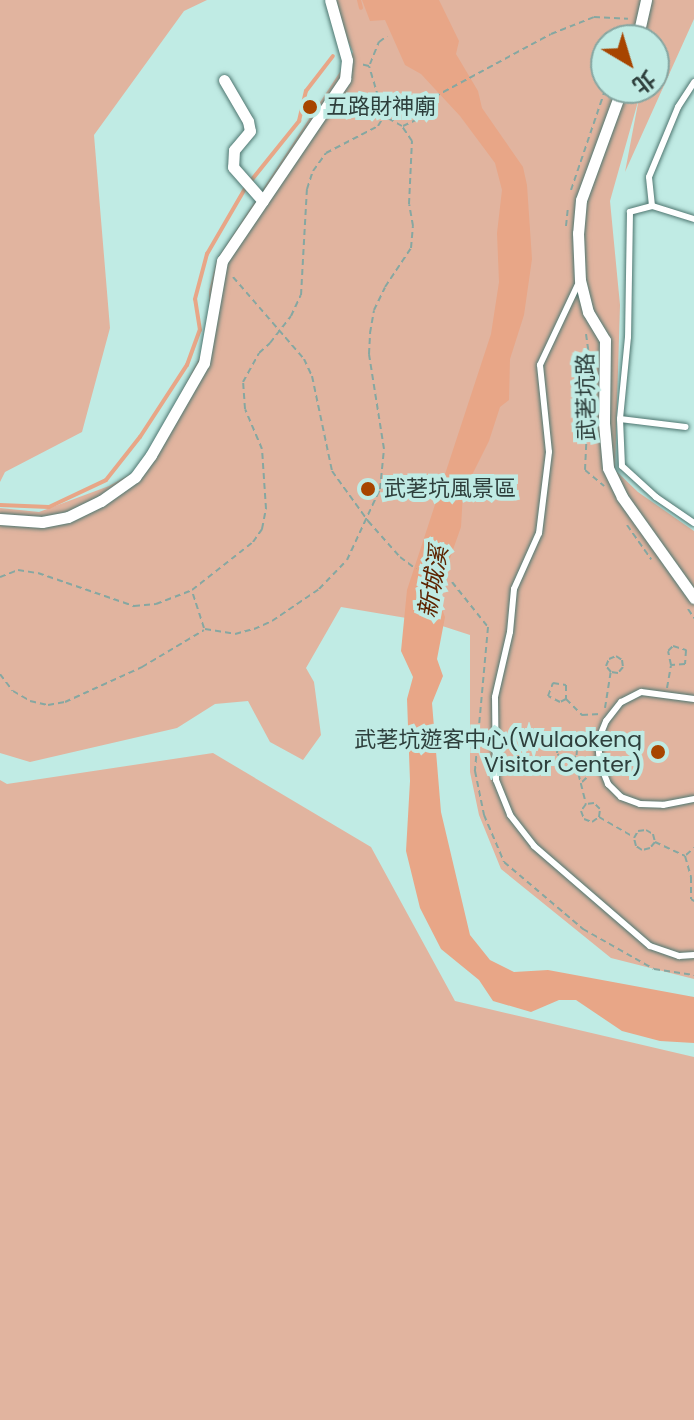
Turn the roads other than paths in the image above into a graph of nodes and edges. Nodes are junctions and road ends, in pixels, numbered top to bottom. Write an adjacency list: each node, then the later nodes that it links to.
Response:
1 (330, 0): 7 (street)
2 (646, 0): 3 (street)
3 (641, 24)
4 (224, 80): 7 (street)
5 (694, 82): 8 (lane)
6 (616, 104): 10 (street, 武荖坑路)
7 (256, 193): 13 (street)
8 (652, 206): 9 (lane); 11 (lane)
9 (694, 219)
10 (580, 280): 15 (street, 武荖坑路); 18 (lane)
11 (620, 419): 12 (lane); 14 (lane)
12 (686, 427)
13 (0, 519)
14 (694, 523)
15 (694, 598)
16 (694, 699): 17 (lane)
17 (694, 799)
18 (694, 955)

